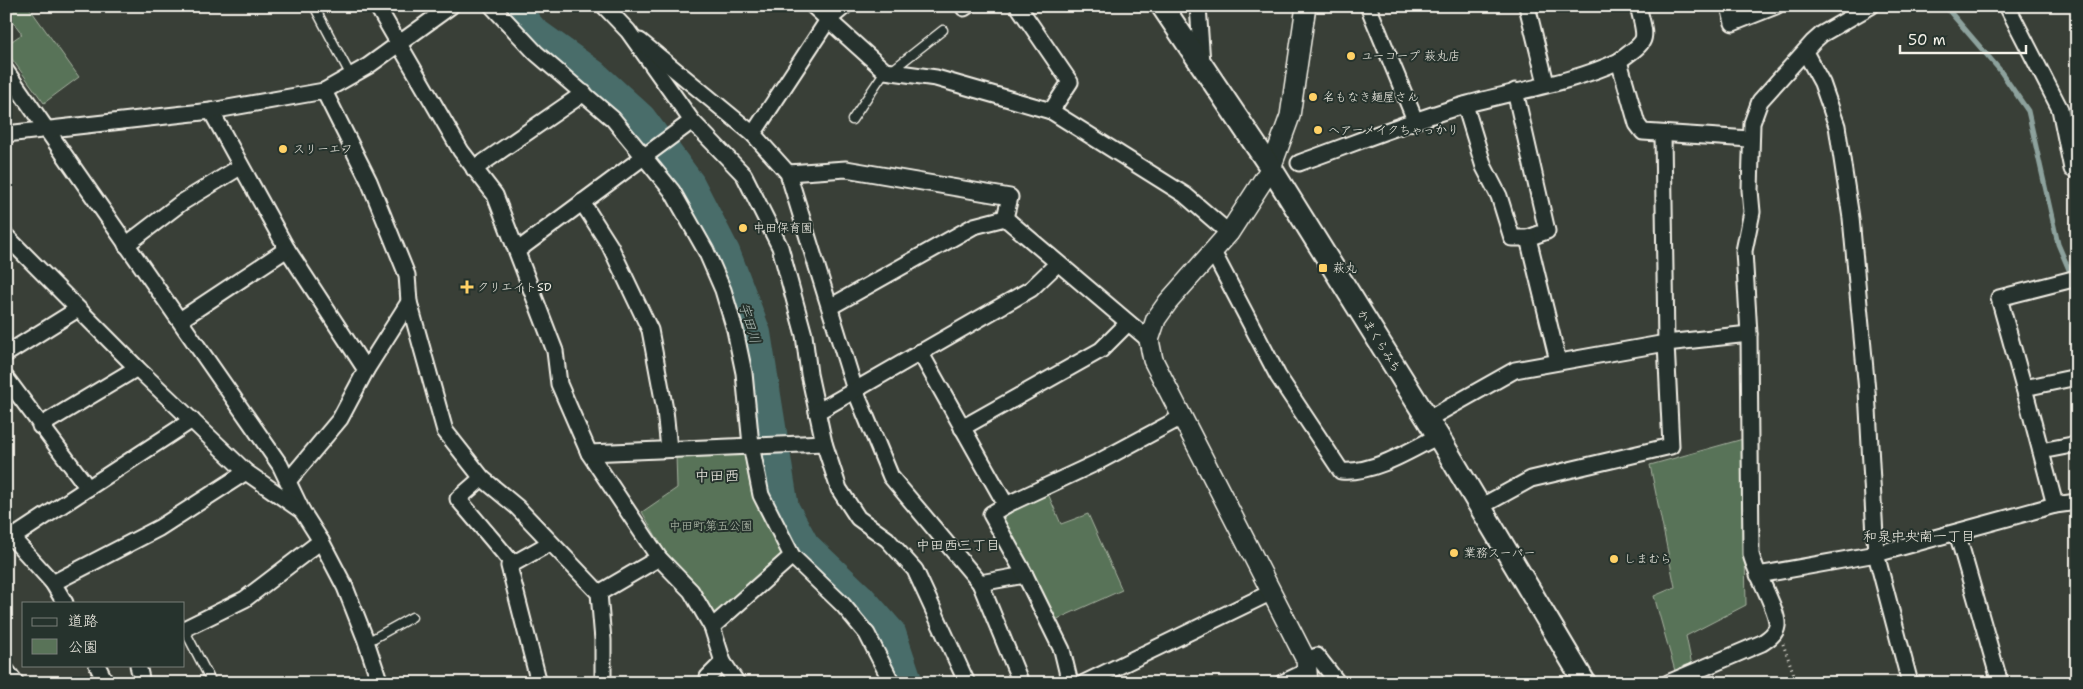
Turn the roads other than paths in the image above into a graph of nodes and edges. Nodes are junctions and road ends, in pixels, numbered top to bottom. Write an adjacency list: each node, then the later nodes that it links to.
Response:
1 (377, 6): 24 (street)
2 (451, 6): 24 (street)
3 (492, 6): 34 (street)
4 (604, 6): 23 (street)
5 (813, 6): 21 (street)
6 (846, 6): 21 (street)
7 (962, 6): 8 (street)
8 (967, 6)
9 (1018, 6): 37 (street)
10 (1162, 6): 27 (main road, かまくらみち)
11 (1198, 6): 27 (street)
12 (1306, 6): 49 (street)
13 (1368, 6): 39 (street)
14 (1527, 6): 31 (street)
15 (1638, 6): 26 (street)
16 (1729, 6): 17 (street)
17 (1776, 6)
18 (1871, 6): 25 (street)
19 (2007, 6): 51 (street)
20 (316, 10): 30 (lane)
21 (828, 20): 29 (street); 43 (street)
22 (943, 30): 29 (lane)
23 (628, 31): 40 (street); 43 (street)
24 (400, 44): 30 (street); 50 (street)
25 (1805, 52): 45 (street); 106 (street)
26 (1619, 61): 31 (street); 44 (street)
27 (1202, 63): 49 (main road, かまくらみち)
28 (6, 71): 41 (street)
29 (887, 72): 37 (street); 38 (lane)
30 (351, 76): 32 (street)
31 (1546, 83): 33 (street)
32 (324, 90): 36 (street); 64 (street)
33 (1515, 91): 35 (street); 57 (street)
34 (584, 93): 46 (street); 50 (street)
35 (1465, 105): 39 (street); 57 (street)
36 (210, 111): 41 (street); 48 (street)
37 (1051, 111): 55 (street)
38 (852, 120)
39 (1415, 120): 47 (street)
40 (692, 121): 46 (street); 81 (street)
41 (45, 129): 42 (street); 58 (street)
42 (6, 134)
43 (753, 134): 52 (street)
44 (1663, 134): 45 (street); 71 (street)
45 (1750, 138): 69 (street)
46 (645, 156): 53 (street); 89 (street)
47 (1299, 163)
48 (240, 167): 58 (street); 59 (street)
49 (1271, 168): 55 (street); 85 (main road, かまくらみち)
50 (474, 169): 60 (street)
51 (2077, 169)
52 (788, 173): 54 (street); 65 (street)
53 (582, 202): 60 (street); 90 (street)
54 (1005, 218): 62 (street); 65 (street)
55 (1229, 233): 61 (street)
56 (6, 236): 66 (street)
57 (1528, 238): 74 (street)
58 (126, 245): 67 (street)
59 (287, 248): 67 (street); 76 (street)
60 (518, 250): 92 (street)
61 (1213, 252): 70 (street); 85 (street)
62 (1057, 264): 68 (street); 72 (street)
63 (2077, 278): 79 (street)
64 (409, 302): 76 (street); 94 (street)
65 (830, 307): 80 (street)
66 (78, 309): 73 (street); 75 (street)
67 (180, 320): 95 (street)
68 (1127, 324): 70 (street); 86 (street)
69 (1749, 334): 71 (street); 111 (street)
70 (1149, 340): 82 (street)
71 (1666, 343): 74 (street); 100 (street)
72 (920, 352): 80 (street); 86 (street)
73 (6, 354)
74 (1558, 361): 85 (street)
75 (137, 368): 83 (street); 84 (street)
76 (366, 370): 95 (street)
77 (2077, 376): 79 (street)
78 (6, 378): 84 (street)
79 (2024, 388): 91 (street)
80 (855, 390): 81 (street); 113 (street)
81 (817, 412): 87 (street)
82 (1182, 417): 98 (street); 114 (street)
83 (192, 420): 93 (street); 96 (street)
84 (40, 426): 96 (street)
85 (1433, 427): 100 (main road, かまくらみち)
86 (962, 428): 98 (street)
87 (824, 443): 89 (street); 137 (street)
88 (2077, 444): 91 (street)
89 (751, 445): 90 (street); 107 (street)
90 (668, 449): 92 (street)
91 (2041, 451): 99 (street)
92 (590, 453): 108 (street)
93 (246, 472): 101 (street); 112 (street)
94 (482, 478): 105 (street); 109 (street)
95 (289, 480): 101 (street)
96 (88, 488): 103 (street)
97 (2077, 502): 99 (street)
98 (1006, 505): 110 (street)
99 (2055, 505): 102 (street)
100 (1480, 507): 143 (main road, かまくらみち)
101 (302, 511): 104 (street)
102 (1957, 532): 106 (street); 146 (street)
103 (9, 535): 112 (street)
104 (322, 541): 119 (street); 121 (street)
105 (550, 543): 109 (street); 115 (street)
106 (1876, 554): 111 (street); 145 (street)
107 (792, 556): 118 (street); 136 (street)
108 (659, 558): 115 (street); 118 (street)
109 (513, 564): 133 (street)
110 (1025, 575): 113 (street); 139 (street)
111 (1758, 575): 144 (street)
112 (53, 583): 116 (street)
113 (980, 583): 138 (street)
114 (1272, 592): 126 (street); 140 (street)
115 (599, 593): 127 (street)
116 (64, 602)
117 (412, 618): 121 (lane)
118 (712, 627): 122 (street)
119 (185, 629)
120 (185, 631): 131 (lane)
121 (367, 642): 132 (street)
122 (723, 662): 134 (street); 135 (street)
123 (98, 666): 129 (street)
124 (138, 666): 130 (street)
125 (6, 670): 128 (street)
126 (1307, 671): 141 (street); 142 (street)
127 (600, 682)
128 (16, 683)
129 (106, 683)
130 (141, 683)
131 (212, 683)
132 (380, 683)
133 (539, 683)
134 (709, 683)
135 (737, 683)
136 (892, 683)
137 (968, 683)
138 (1021, 683)
139 (1070, 683)
140 (1084, 683)
141 (1282, 683)
142 (1338, 683)
143 (1585, 683)
144 (1668, 683)
145 (1910, 683)
146 (2000, 683)

